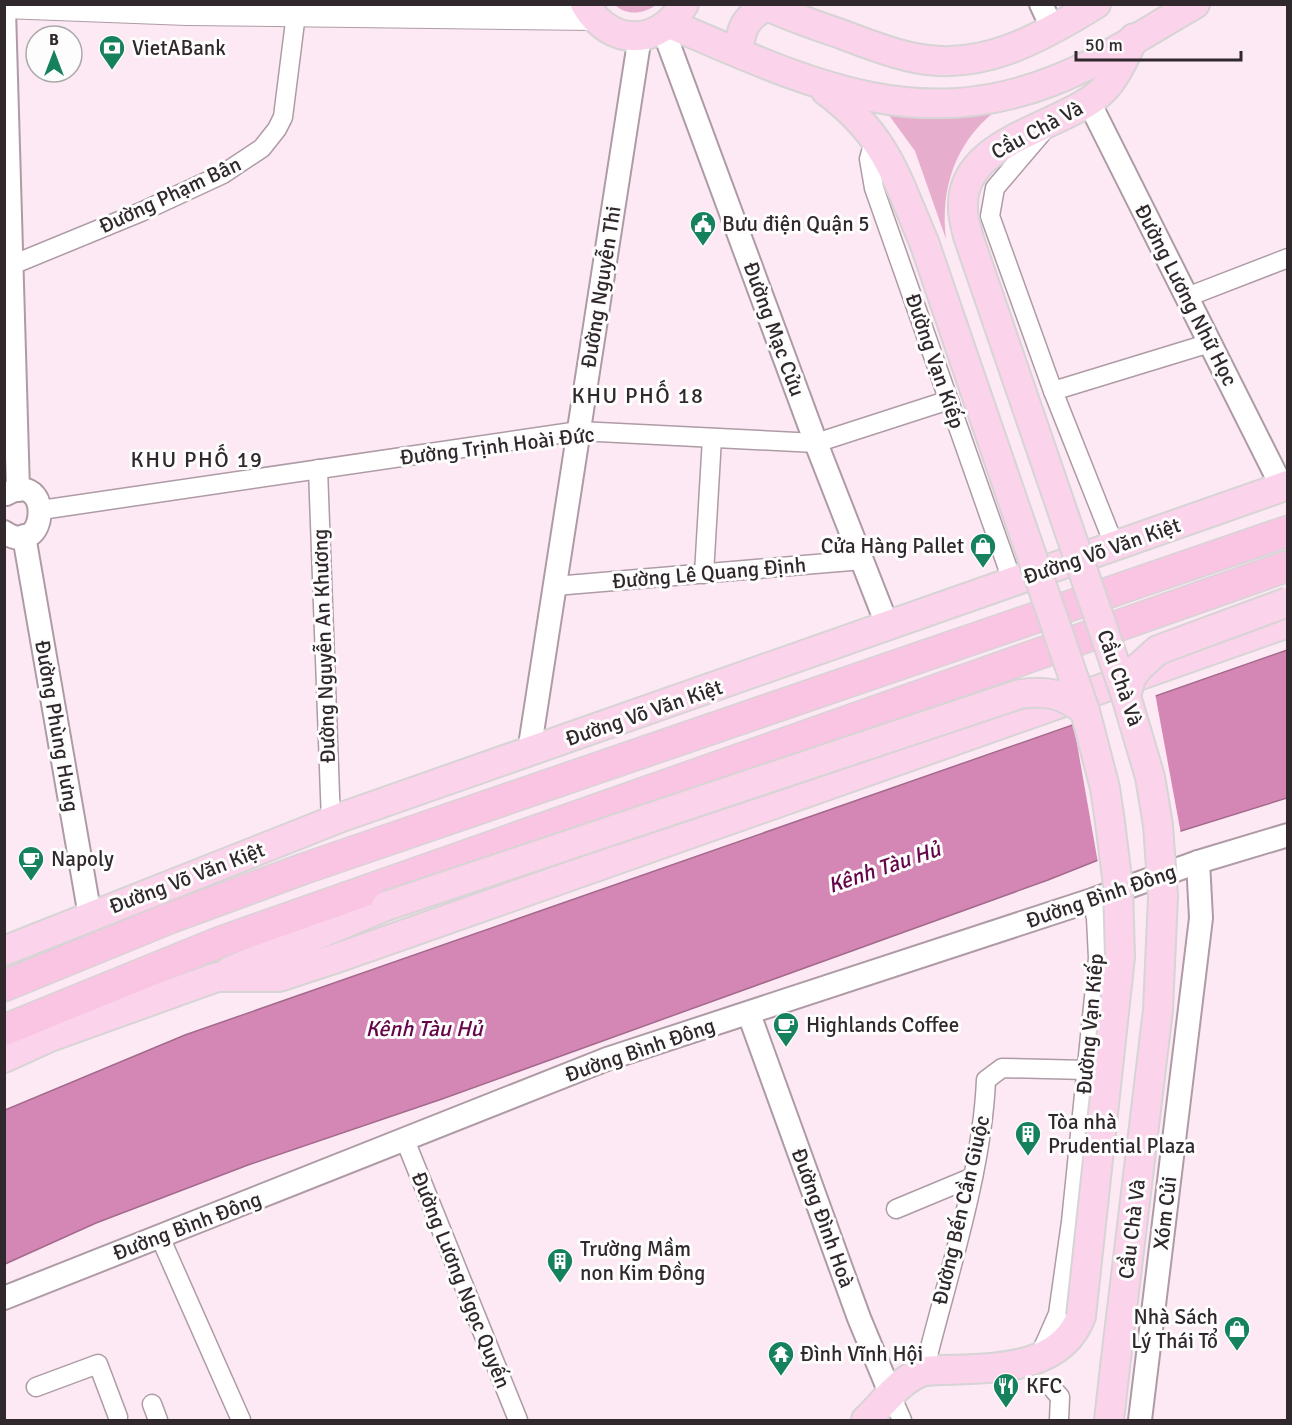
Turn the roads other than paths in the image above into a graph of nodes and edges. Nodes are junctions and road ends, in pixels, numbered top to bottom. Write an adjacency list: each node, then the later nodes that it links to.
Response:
1 (1041, 4): 10 (street)
2 (1096, 4): 10 (main road)
3 (1195, 4): 11 (main road)
4 (4, 5): 8 (main road)
5 (765, 5): 10 (main road); 12 (main road)
6 (4, 10): 17 (street)
7 (589, 11): 8 (main road); 9 (main road)
8 (296, 14): 19 (street, Đường Phạm Bân)
9 (664, 23): 12 (main road); 24 (street, Đường Nguyễn Thi); 26 (street, Đường Mạc Cửu)
10 (1053, 30)
11 (1134, 38): 13 (main road); 14 (main road, Cầu Chà Và)
12 (739, 53): 13 (main road)
13 (820, 86): 16 (main road, Cầu Chà Và)
14 (1089, 102): 15 (main road, Cầu Chà Và); 20 (street, Đường Lương Nhữ Học)
15 (1050, 123): 22 (street); 42 (main road, Cầu Chà Và, bridge)
16 (875, 136): 23 (street, Đường Vạn Kiếp); 43 (main road, Cầu Chà Và, bridge)
17 (7, 162): 19 (street)
18 (1287, 258): 20 (street)
19 (12, 265): 29 (street)
20 (1187, 297): 21 (street, Đường Lương Nhữ Học)
21 (1210, 343): 22 (street); 28 (street, Đường Lương Nhữ Học)
22 (1053, 391): 33 (street)
23 (949, 400): 26 (street, Đường Trịnh Hoài Đức); 37 (street, Đường Vạn Kiếp)
24 (579, 431): 25 (street, Đường Trịnh Hoài Đức); 27 (street, Đường Trịnh Hoài Đức); 38 (street, Đường Nguyễn Thi)
25 (712, 438): 26 (street, Đường Trịnh Hoài Đức); 36 (street)
26 (816, 443): 34 (street, Đường Mạc Cửu)
27 (318, 469): 30 (street, Đường Trịnh Hoài Đức); 45 (street, Đường Nguyễn An Khương)
28 (1285, 486): 33 (main road, Đường Võ Văn Kiệt)
29 (11, 492): 30 (street)
30 (41, 510): 32 (street)
31 (1287, 531): 52 (highway, Đường Võ Văn Kiệt)
32 (14, 534): 49 (street, Đường Phùng Hưng)
33 (1115, 548): 37 (main road, Đường Võ Văn Kiệt)
34 (863, 560): 36 (street, Đường Lê Quang Định); 41 (street, Đường Mạc Cửu)
35 (1287, 566): 54 (highway)
36 (704, 574): 38 (street, Đường Lê Quang Định)
37 (1013, 583): 41 (main road, Đường Võ Văn Kiệt)
38 (555, 586): 44 (street, Đường Nguyễn Thi)
39 (1287, 602): 42 (main road, bridge)
40 (1287, 623): 51 (main road)
41 (888, 627): 44 (main road, Đường Võ Văn Kiệt)
42 (1126, 696): 74 (main road, Cầu Chà Và, bridge)
43 (1085, 711): 51 (main road, bridge); 64 (main road, Cầu Chà Và, bridge)
44 (529, 752): 45 (main road, Đường Võ Văn Kiệt)
45 (331, 822): 49 (main road, Đường Võ Văn Kiệt)
46 (1287, 835): 47 (street, Đường Bình Đông)
47 (1198, 862): 48 (street, Đường Bình Đông); 75 (street, Xóm Củi)
48 (1092, 900): 53 (street, Đường Bình Đông); 58 (street, Đường Vạn Kiếp)
49 (90, 916): 50 (main road, Đường Võ Văn Kiệt)
50 (4, 951)
51 (217, 977): 55 (main road)
52 (4, 986)
53 (749, 1014): 59 (street, Đường Bình Đông); 68 (street, Đường Đình Hoà)
54 (4, 1030)
55 (50, 1037): 56 (main road); 57 (main road)
56 (4, 1044)
57 (4, 1058)
58 (1087, 1070): 60 (street, Đường Bến Cần Giuộc); 64 (street, Đường Vạn Kiếp)
59 (405, 1140): 62 (street, Đường Bình Đông); 71 (street, Đường Lương Ngọc Quyến)
60 (973, 1177): 61 (street); 65 (street, Đường Bến Cần Giuộc)
61 (896, 1209)
62 (160, 1237): 63 (street, Đường Bình Đông); 70 (street)
63 (4, 1298)
64 (1039, 1358): 65 (main road)
65 (924, 1371): 68 (main road)
66 (36, 1387): 69 (street)
67 (1053, 1389): 73 (street)
68 (897, 1408): 72 (main road)
69 (118, 1417)
70 (242, 1420)
71 (518, 1420)
72 (866, 1420)
73 (1059, 1420)
74 (1109, 1420)
75 (1140, 1420)

